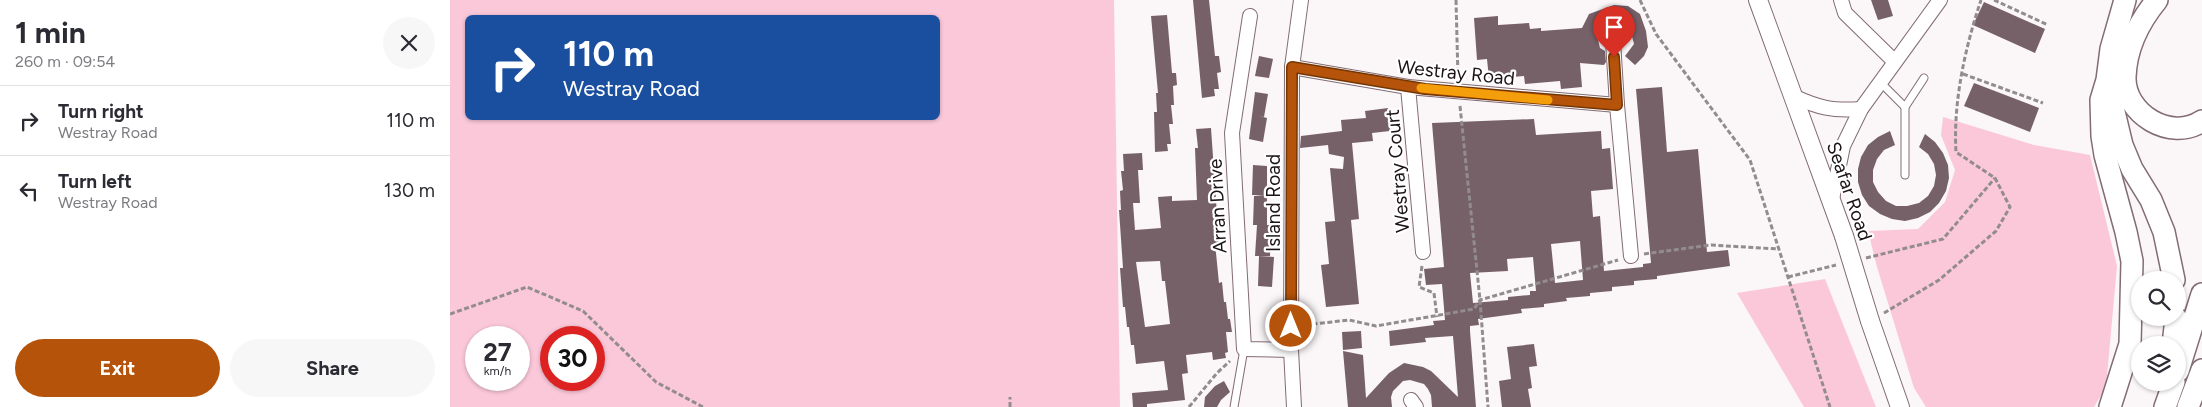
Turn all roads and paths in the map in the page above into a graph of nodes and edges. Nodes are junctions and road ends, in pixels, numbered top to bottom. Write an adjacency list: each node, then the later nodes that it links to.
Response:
1 (1301, 0): 15 (street, Island Road)
2 (1456, 0): 21 (path)
3 (1640, 0): 31 (path)
4 (1758, 0): 22 (street, Seafar Road)
5 (1840, 0): 14 (street)
6 (1940, 0): 14 (street)
7 (1981, 0): 16 (path)
8 (1994, 0): 12 (path)
9 (2156, 0): 27 (main road)
10 (2127, 5): 18 (main road)
11 (1250, 16): 45 (street, Arran Drive)
12 (2048, 25)
13 (1614, 41): 24 (street)
14 (1894, 61): 19 (street)
15 (1292, 67): 20 (street, Westray Road); 43 (street, Island Road)
16 (1963, 74): 23 (path); 29 (path)
17 (1924, 78): 25 (lane)
18 (2107, 80): 36 (main road); 57 (main road)
19 (1880, 81): 25 (lane); 26 (street)
20 (1408, 86): 21 (street, Westray Road); 32 (street, Westray Court)
21 (1459, 93): 24 (street, Westray Road); 39 (path)
22 (1793, 96): 26 (street); 30 (street, Seafar Road)
23 (2043, 103)
24 (1617, 105): 33 (street)
25 (1905, 106): 28 (lane)
26 (1861, 109): 30 (street)
27 (2202, 120)
28 (1905, 175)
29 (1995, 178): 34 (path); 42 (path)
30 (1832, 199): 42 (street, Seafar Road, bridge)
31 (1778, 249): 33 (path); 37 (path)
32 (1424, 252): 41 (path)
33 (1631, 256): 39 (path)
34 (1865, 258)
35 (1846, 263): 37 (path)
36 (2172, 271)
37 (1788, 277): 56 (path)
38 (2202, 294): 44 (main road)
39 (1480, 300): 41 (path); 55 (path)
40 (450, 314): 50 (path)
41 (1437, 317): 43 (path)
42 (1870, 321): 49 (street, Seafar Road)
43 (1291, 326): 46 (street, Island Road)
44 (2186, 345)
45 (1244, 349): 46 (street); 52 (path); 53 (lane)
46 (1291, 350): 54 (street, Island Road)
47 (2202, 370): 58 (main road)
48 (1010, 397): 51 (path)
49 (1899, 404)
50 (703, 407)
51 (1010, 407)
52 (1189, 407)
53 (1234, 407)
54 (1294, 407)
55 (1488, 407)
56 (1830, 407)
57 (2110, 407)
58 (2188, 407)

